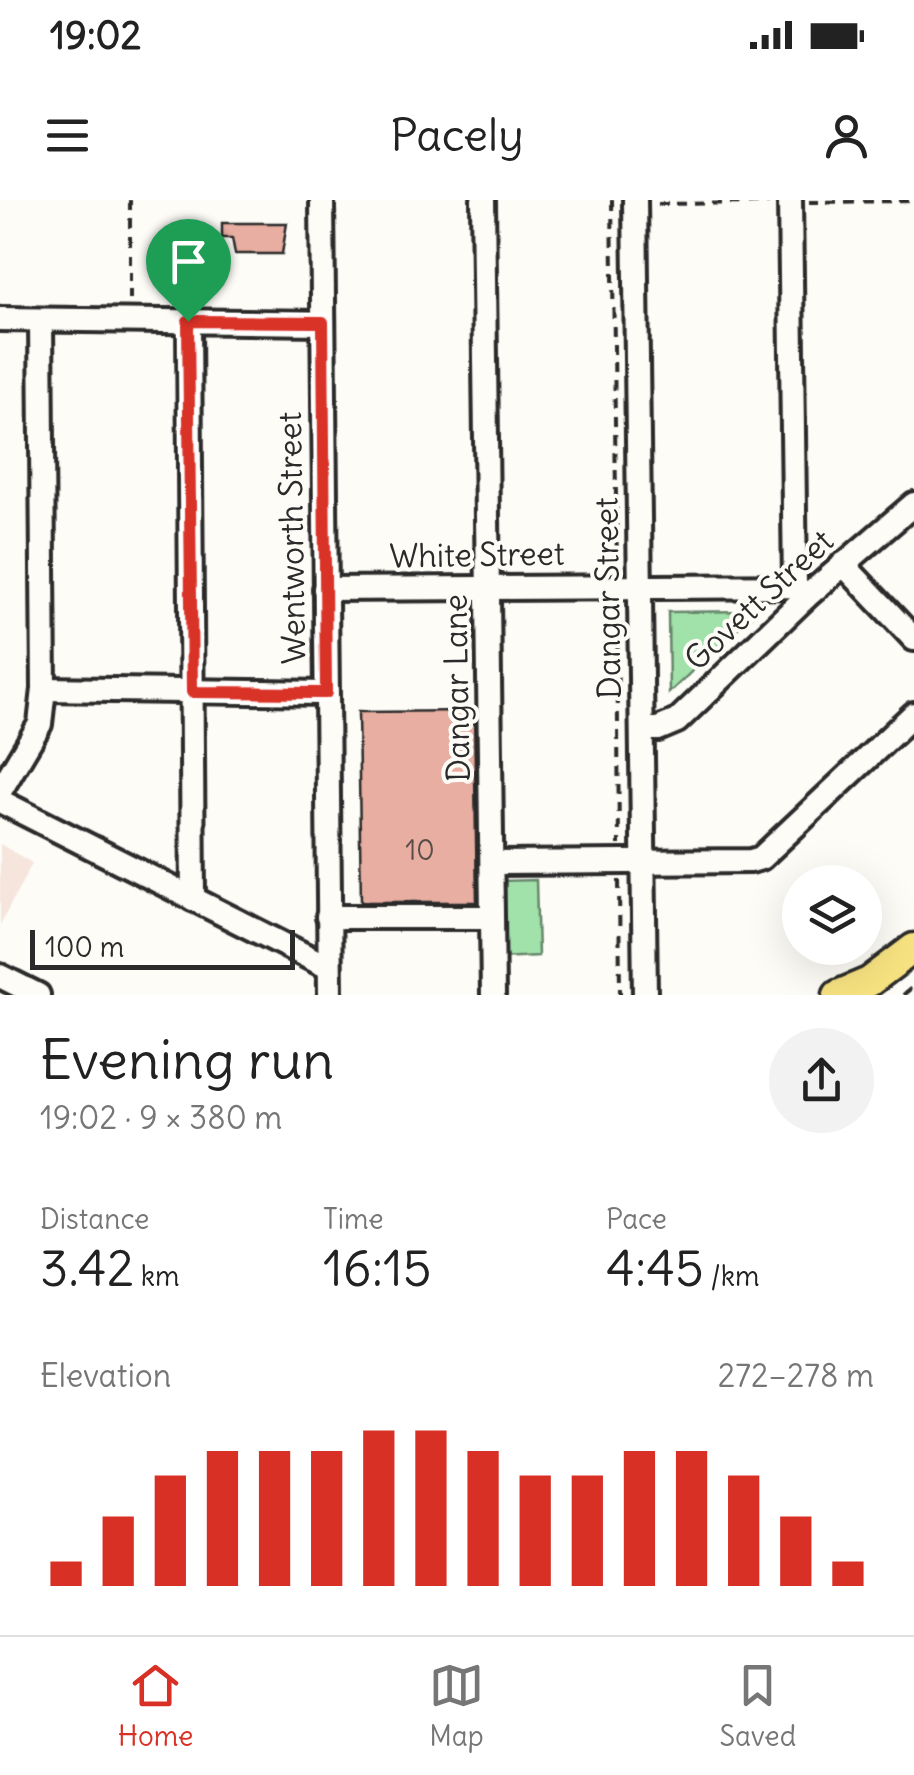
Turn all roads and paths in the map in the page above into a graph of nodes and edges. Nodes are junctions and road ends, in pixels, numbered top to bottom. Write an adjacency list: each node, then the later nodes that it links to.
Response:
1 (130, 200): 8 (path)
2 (322, 200): 10 (street, Wentworth Street)
3 (483, 200): 14 (street, Dangar Lane)
4 (636, 200): 13 (street, Dangar Street)
5 (790, 200): 16 (street)
6 (0, 320): 7 (street)
7 (41, 320): 8 (street); 18 (street)
8 (130, 320): 9 (street)
9 (188, 321): 10 (street); 19 (street)
10 (323, 322): 15 (street, Wentworth Street)
11 (914, 504): 12 (street, Govett Street)
12 (843, 564): 16 (street, Govett Street); 17 (street)
13 (640, 585): 14 (street, White Street); 16 (street, White Street); 22 (street, Dangar Street)
14 (488, 588): 15 (street, White Street); 26 (street, Dangar Lane)
15 (325, 589): 20 (street, Wentworth Street)
16 (800, 591): 22 (street, Govett Street)
17 (914, 640)
18 (44, 689): 19 (street); 23 (street)
19 (192, 692): 20 (street); 27 (street)
20 (326, 693): 29 (street, Wentworth Street)
21 (914, 714): 25 (street)
22 (642, 729): 25 (street, Dangar Street)
23 (0, 791)
24 (0, 801): 27 (street)
25 (641, 862): 26 (street); 38 (street, Dangar Street)
26 (492, 864): 28 (street, Dangar Lane)
27 (193, 898): 32 (street)
28 (492, 916): 29 (street); 37 (street, Dangar Lane)
29 (328, 917): 32 (street, Wentworth Street)
30 (914, 948): 39 (main road)
31 (914, 966): 40 (main road)
32 (328, 967): 36 (street, Wentworth Street)
33 (0, 976): 35 (street)
34 (914, 986): 41 (path)
35 (38, 995)
36 (330, 995)
37 (494, 995)
38 (645, 995)
39 (838, 995)
40 (870, 995)
41 (904, 995)

